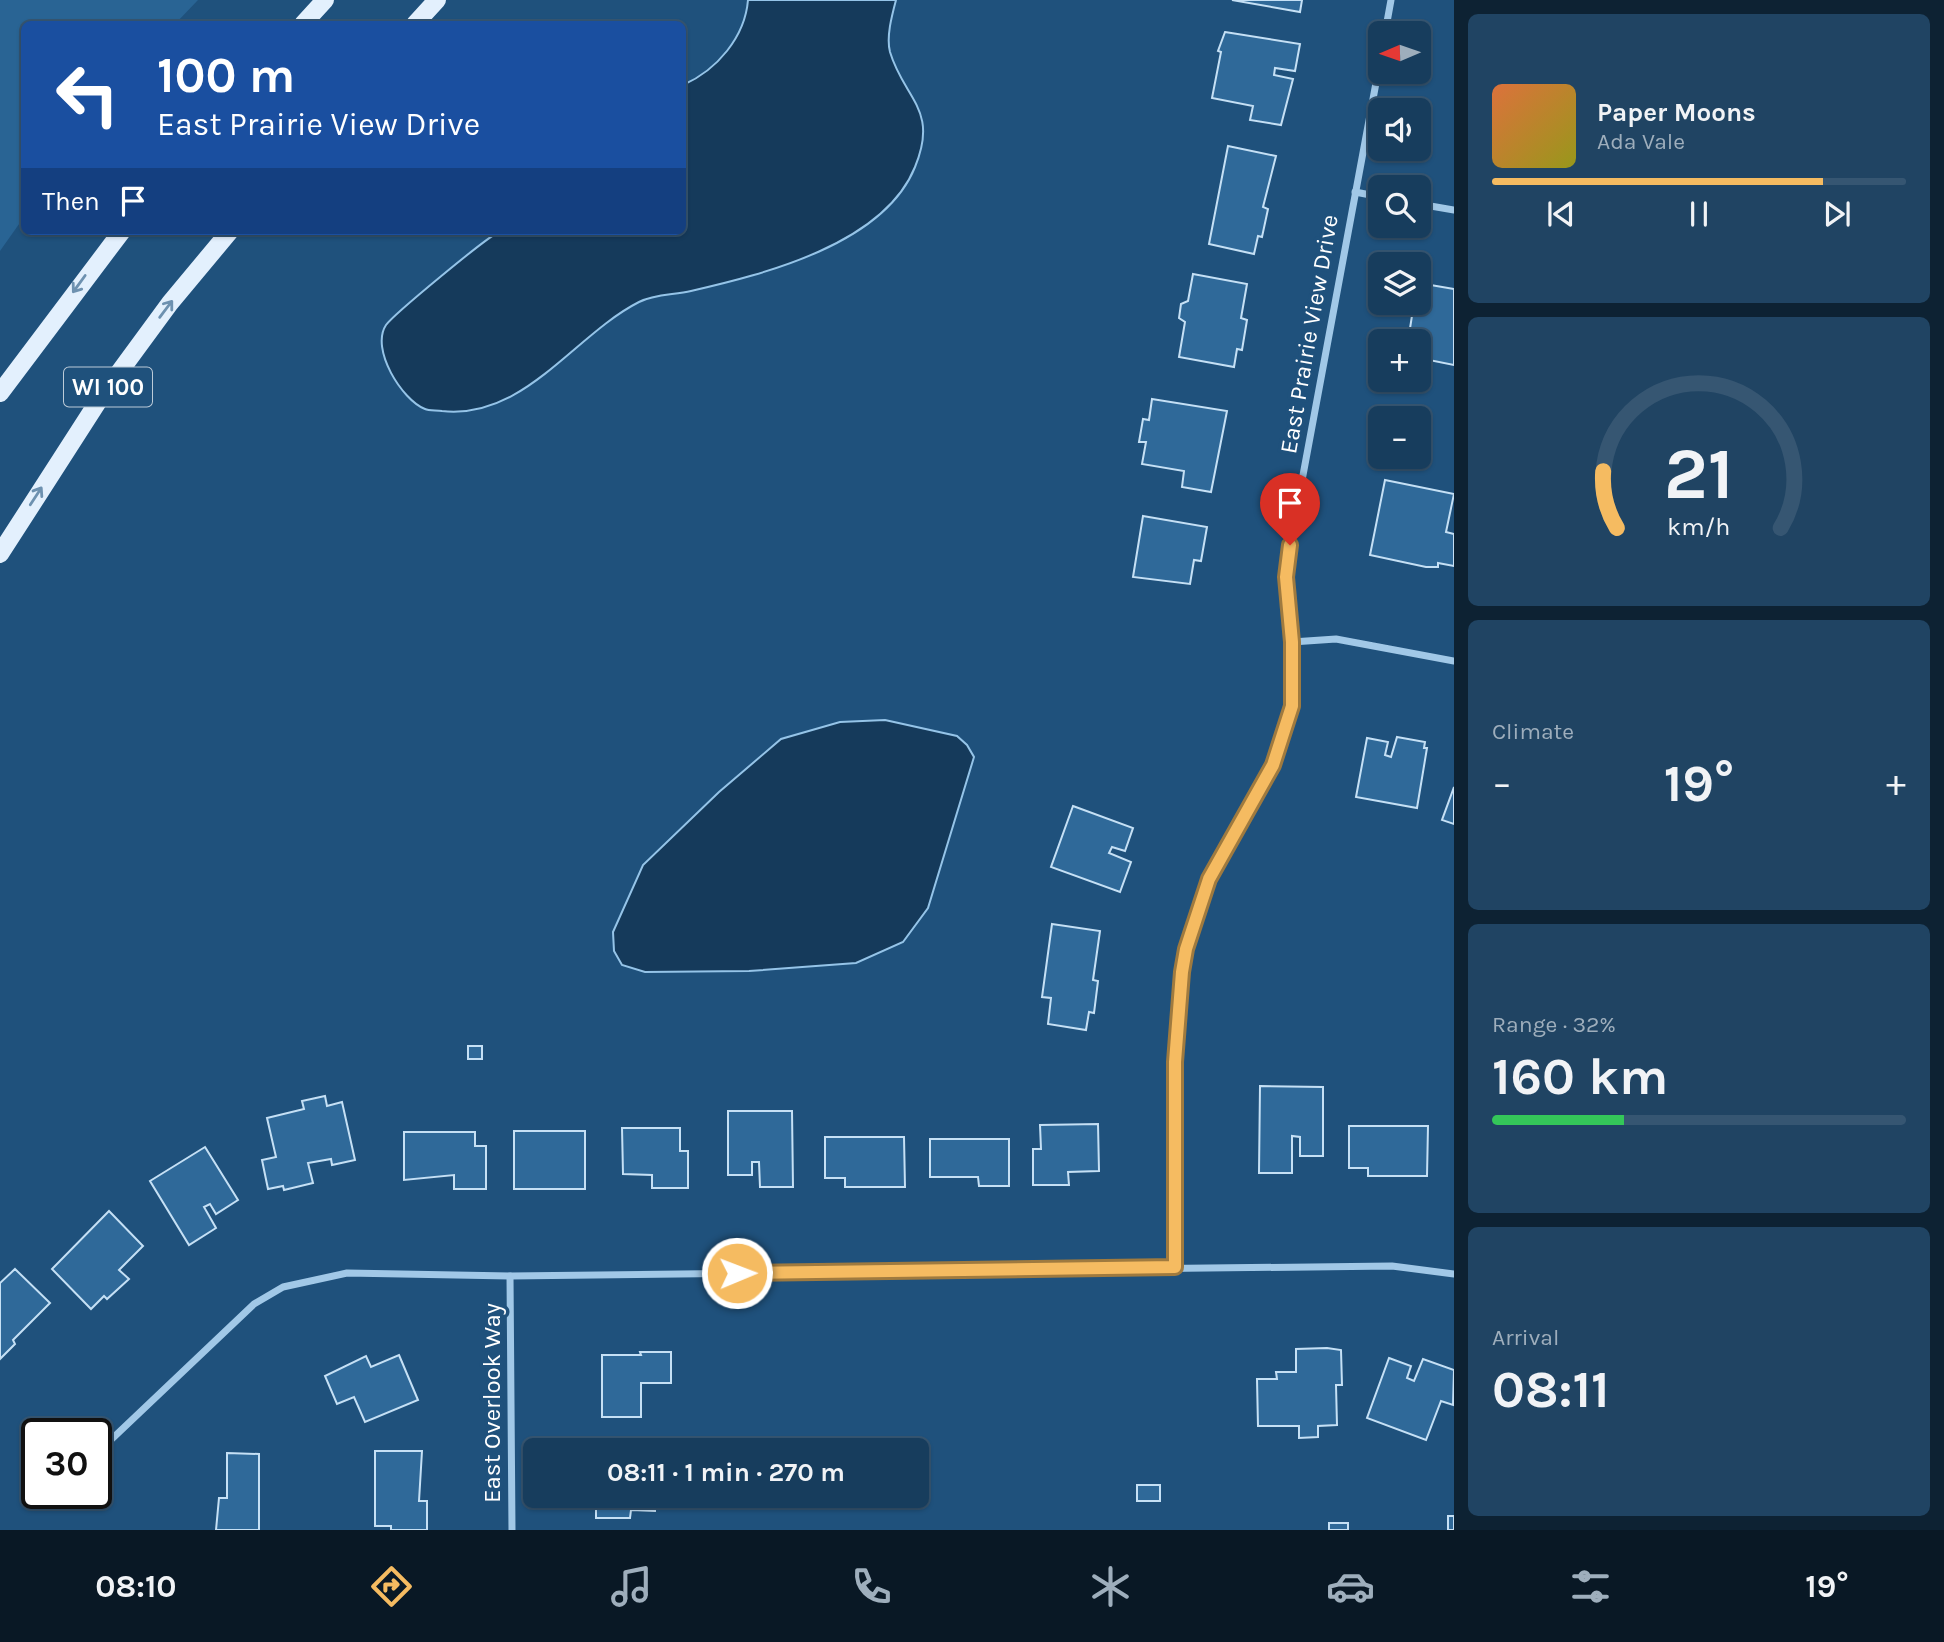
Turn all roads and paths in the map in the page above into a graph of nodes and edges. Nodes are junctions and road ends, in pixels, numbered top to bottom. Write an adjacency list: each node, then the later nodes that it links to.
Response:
1 (325, 0): 4 (main road)
2 (437, 0): 5 (main road)
3 (1391, 0): 6 (street)
4 (306, 21)
5 (418, 21)
6 (1387, 21)
7 (1375, 84): 8 (street, East Prairie View Drive)
8 (1355, 192): 9 (street); 16 (street, East Prairie View Drive)
9 (1368, 194)
10 (1431, 206): 11 (street)
11 (1454, 210)
12 (119, 235): 14 (main road, one-way to 14)
13 (227, 235): 15 (main road, WI 100, one-way to 13)
14 (0, 393)
15 (0, 554)
16 (1292, 642): 17 (street); 18 (street, East Prairie View Drive)
17 (1454, 661)
18 (1175, 1267): 19 (street); 20 (street)
19 (1454, 1274)
20 (510, 1276): 21 (street); 22 (street, East Overlook Way)
21 (112, 1439)
22 (512, 1530)

